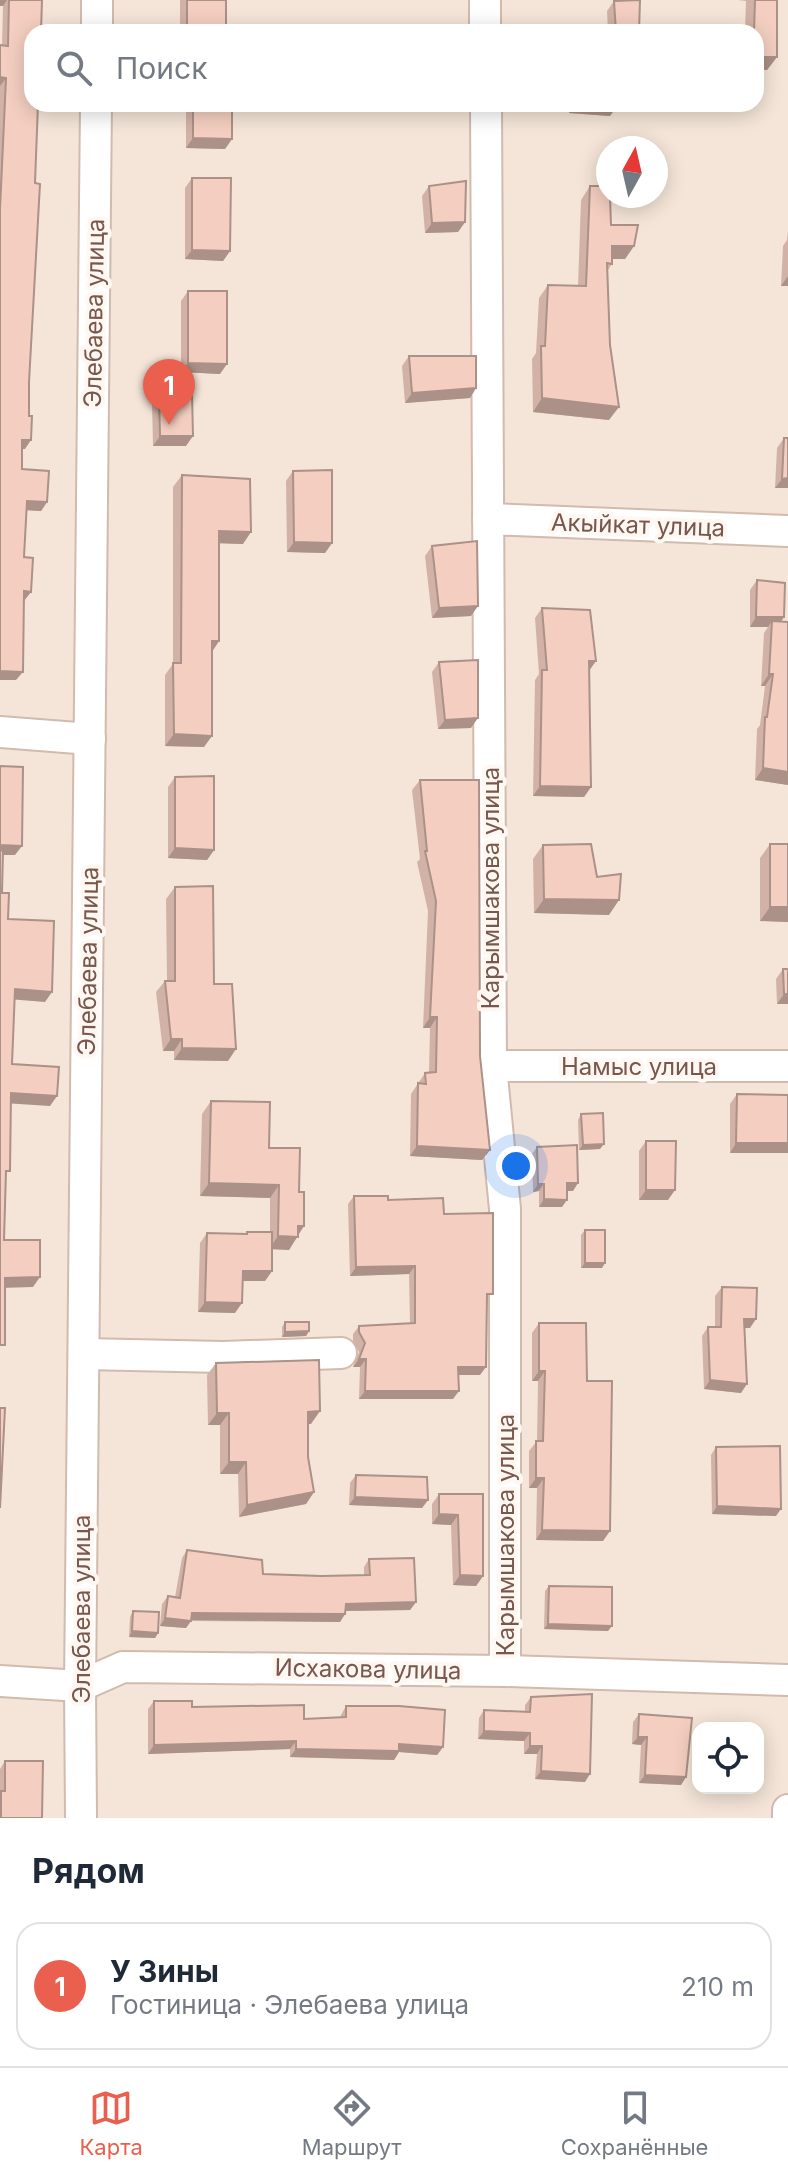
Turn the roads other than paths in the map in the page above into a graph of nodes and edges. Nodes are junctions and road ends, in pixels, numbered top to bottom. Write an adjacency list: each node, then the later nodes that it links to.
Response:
1 (97, 0): 3 (street)
2 (485, 0): 4 (street)
3 (97, 24)
4 (485, 24)
5 (96, 112): 10 (street, Элебаева улица)
6 (486, 112): 7 (street, Карымшакова улица)
7 (488, 519): 8 (street, Акыйкат улица); 11 (street, Карымшакова улица)
8 (788, 531)
9 (0, 732): 10 (street)
10 (90, 739): 14 (street, Элебаева улица)
11 (491, 1066): 12 (street, Намыс улица); 15 (street, Карымшакова улица)
12 (788, 1066)
13 (341, 1353): 14 (street)
14 (84, 1354): 18 (street, Элебаева улица)
15 (505, 1671): 16 (street, Исхакова улица); 18 (street, Исхакова улица)
16 (788, 1680)
17 (0, 1681): 18 (street, Исхакова улица)
18 (80, 1686): 20 (street, Элебаева улица)
19 (788, 1810): 21 (street)
20 (81, 1818)
21 (788, 1818)

